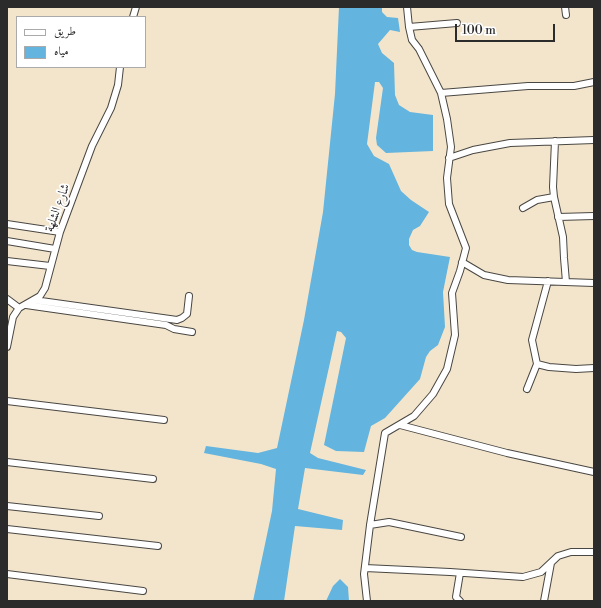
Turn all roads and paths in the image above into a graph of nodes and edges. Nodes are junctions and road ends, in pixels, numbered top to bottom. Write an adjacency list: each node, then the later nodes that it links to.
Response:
1 (407, 7): 5 (street)
2 (565, 7): 3 (street)
3 (566, 15)
4 (457, 23): 5 (street)
5 (409, 27): 8 (street)
6 (120, 68): 17 (street, شارع الشلهة)
7 (594, 82): 8 (street)
8 (441, 93): 11 (street)
9 (594, 140): 10 (street)
10 (555, 141): 11 (street); 12 (street)
11 (449, 158): 21 (street)
12 (554, 197): 13 (street); 15 (street)
13 (523, 208)
14 (594, 216): 15 (street)
15 (558, 217): 24 (street)
16 (7, 224): 17 (street)
17 (60, 232): 19 (street, شارع الشلهة)
18 (7, 241): 19 (street)
19 (55, 248): 22 (street, شارع الشلهة)
20 (7, 261): 22 (street)
21 (462, 262): 23 (street); 39 (street)
22 (50, 266): 28 (street, شارع الشلهة)
23 (548, 281): 24 (street); 34 (street)
24 (566, 282): 25 (street)
25 (594, 283)
26 (189, 296): 28 (street)
27 (7, 299): 30 (street)
28 (34, 300): 29 (street, شارع الشلهة)
29 (26, 305): 30 (street, شارع الشلهة); 32 (street)
30 (19, 308): 31 (street)
31 (9, 325): 33 (street)
32 (192, 332)
33 (7, 347)
34 (537, 364): 35 (street); 36 (street)
35 (594, 368)
36 (527, 389)
37 (7, 401): 38 (street)
38 (164, 420)
39 (400, 425): 41 (street); 45 (street)
40 (7, 462): 42 (street)
41 (594, 472)
42 (153, 479)
43 (7, 506): 44 (street)
44 (99, 516)
45 (370, 525): 47 (street); 51 (street)
46 (7, 529): 48 (street)
47 (461, 537)
48 (158, 546)
49 (594, 552): 50 (street)
50 (551, 563): 52 (street); 57 (street)
51 (365, 568): 52 (street); 55 (street)
52 (460, 573): 56 (street)
53 (7, 574): 54 (street)
54 (143, 591)
55 (367, 601)
56 (460, 601)
57 (544, 601)

